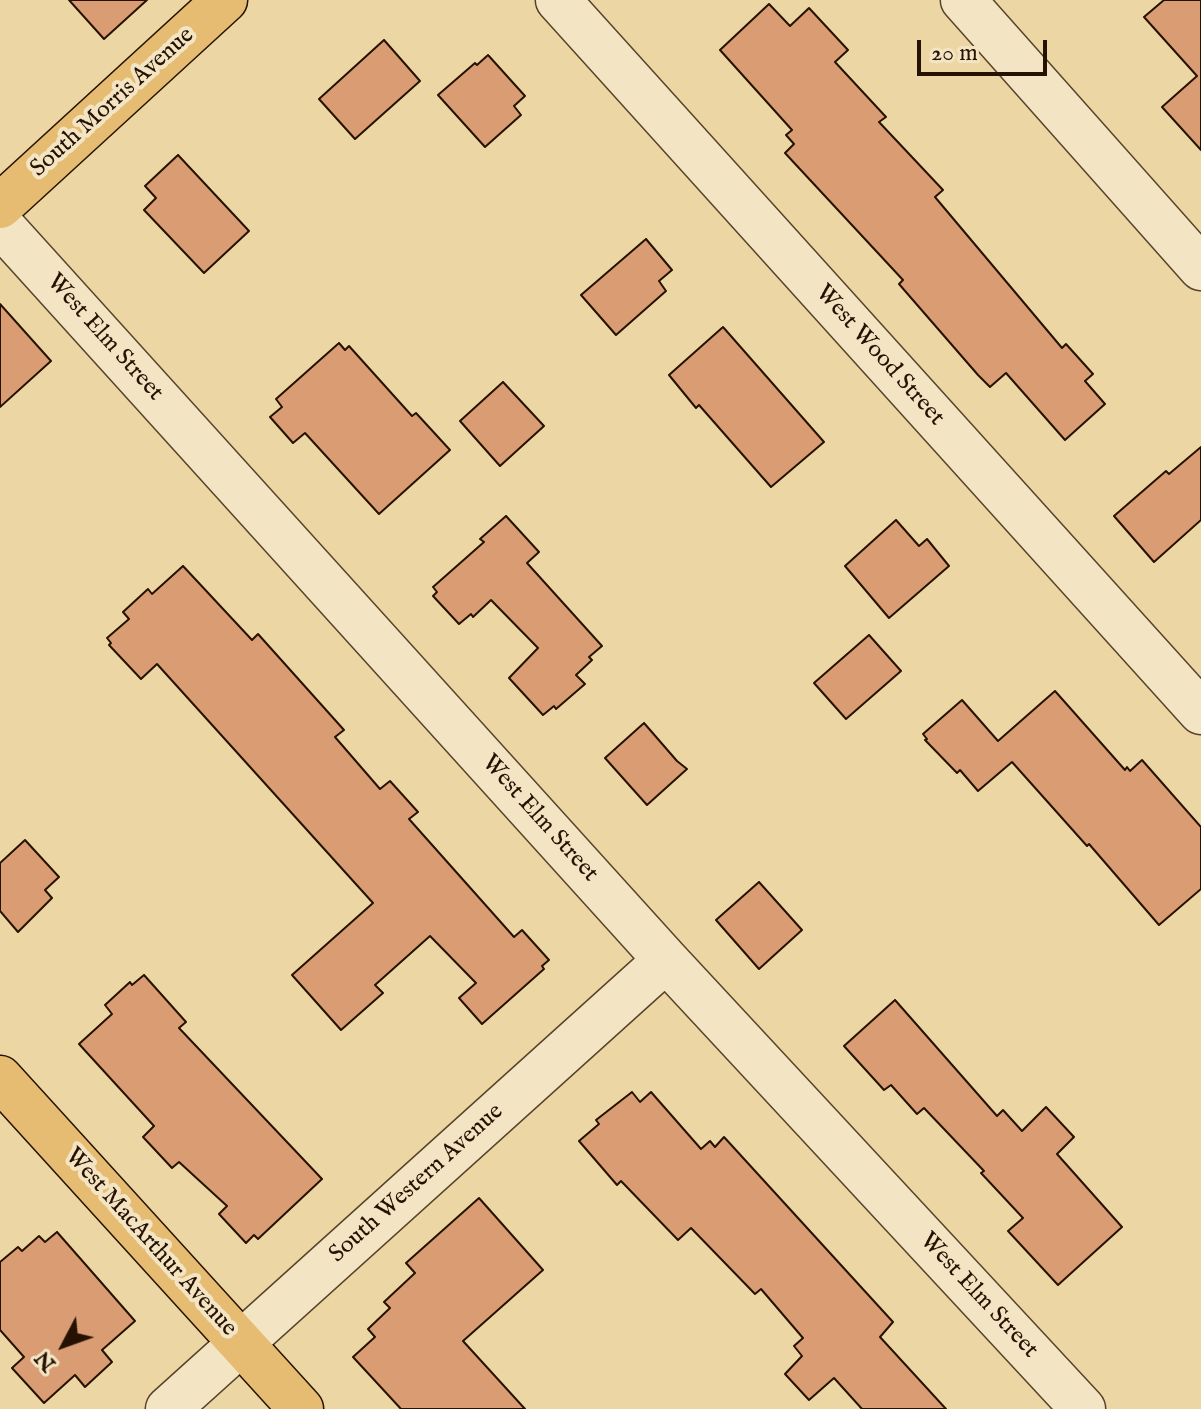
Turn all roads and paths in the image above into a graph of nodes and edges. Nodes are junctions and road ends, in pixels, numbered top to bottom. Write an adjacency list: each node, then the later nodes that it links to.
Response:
1 (225, 0): 4 (main road, South Morris Avenue)
2 (558, 0): 7 (street, West Wood Street)
3 (963, 0): 6 (street)
4 (0, 206)
5 (0, 224): 8 (street, West Elm Street)
6 (1201, 268)
7 (1201, 712)
8 (666, 960): 10 (street, South Western Avenue); 13 (street, West Elm Street)
9 (0, 1078): 10 (main road, West MacArthur Avenue)
10 (242, 1343): 11 (street, South Western Avenue); 12 (main road, West MacArthur Avenue)
11 (168, 1409)
12 (301, 1409)
13 (1083, 1409)

